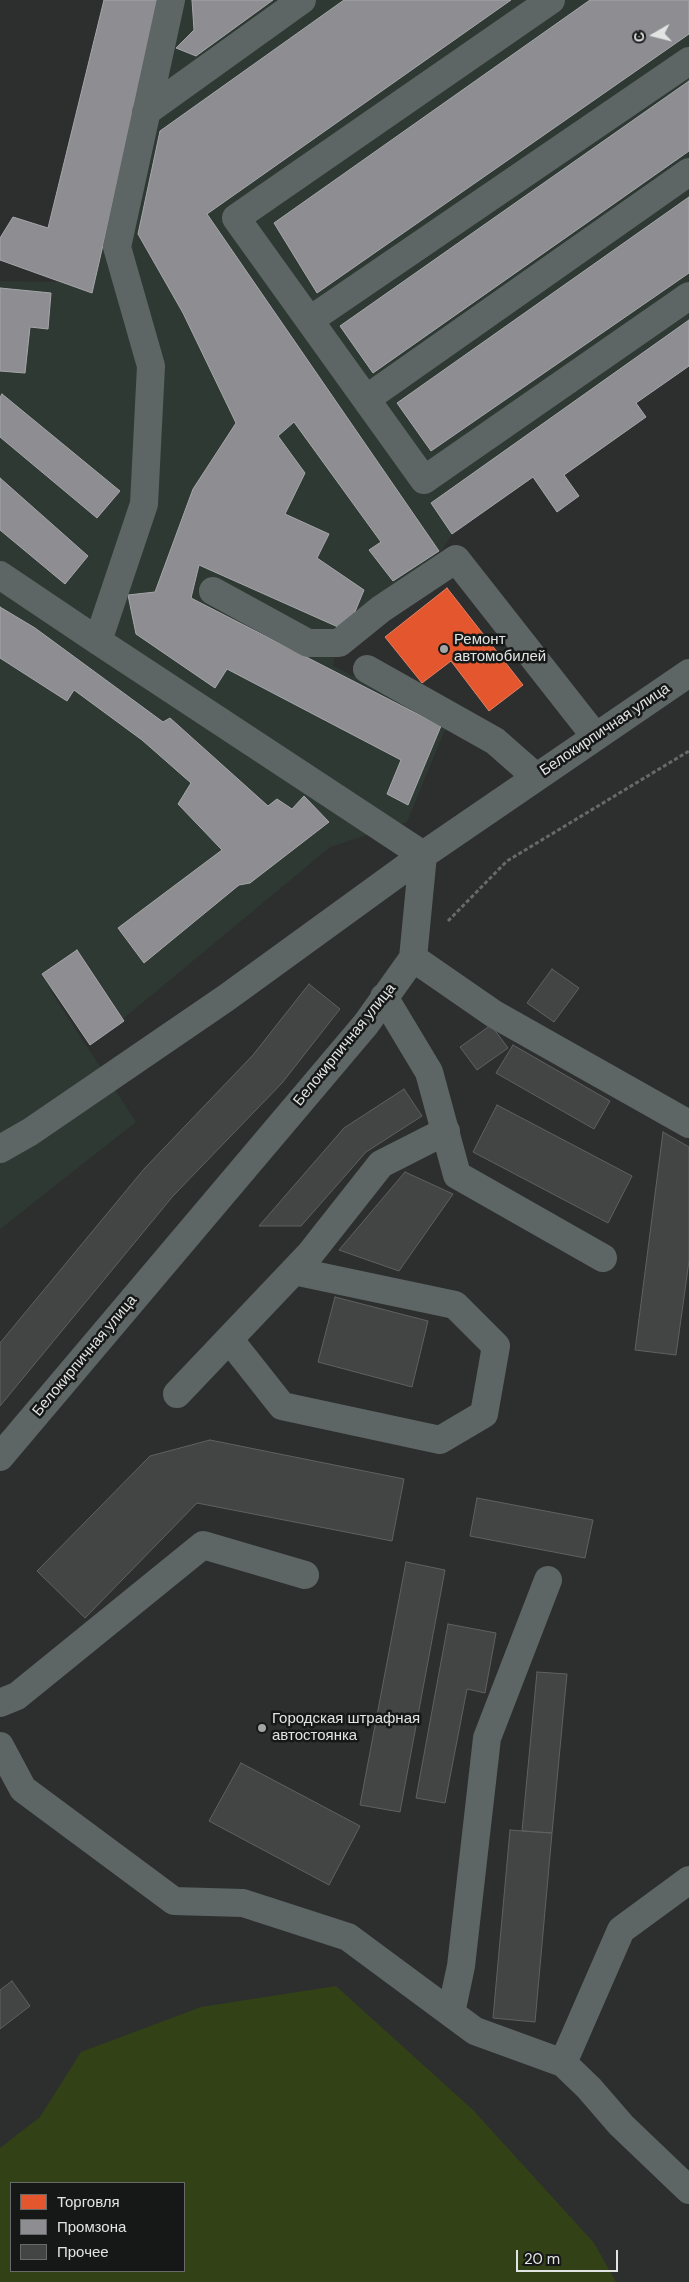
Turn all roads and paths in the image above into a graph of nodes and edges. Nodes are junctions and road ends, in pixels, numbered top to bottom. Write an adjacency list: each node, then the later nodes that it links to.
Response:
1 (171, 0): 5 (street)
2 (302, 0): 5 (street)
3 (551, 0): 8 (street)
4 (689, 61): 8 (street)
5 (146, 112): 12 (street)
6 (689, 172): 9 (street)
7 (689, 296): 9 (street)
8 (310, 320): 9 (street)
9 (366, 399)
10 (0, 575): 12 (street)
11 (213, 591): 15 (street)
12 (98, 641): 18 (street)
13 (367, 669): 17 (street)
14 (689, 673): 15 (street, Белокирпичная улица)
15 (595, 736): 17 (street, Белокирпичная улица)
16 (689, 751): 19 (path)
17 (536, 777): 18 (street, Белокирпичная улица)
18 (423, 855): 20 (street); 24 (street, Белокирпичная улица)
19 (446, 923)
20 (413, 958): 21 (street, Белокирпичная улица); 22 (street)
21 (384, 998): 23 (street); 29 (street, Белокирпичная улица)
22 (689, 1124)
23 (446, 1132): 25 (street); 26 (street)
24 (0, 1149)
25 (603, 1258)
26 (294, 1271): 27 (street); 27 (street)
27 (229, 1339): 28 (street)
28 (177, 1394)
29 (0, 1457)
30 (305, 1575): 32 (street)
31 (548, 1580): 35 (street)
32 (0, 1703)
33 (0, 1746): 35 (street)
34 (689, 1880): 36 (street)
35 (451, 2013): 36 (street)
36 (563, 2063): 37 (street)
37 (689, 2190)

